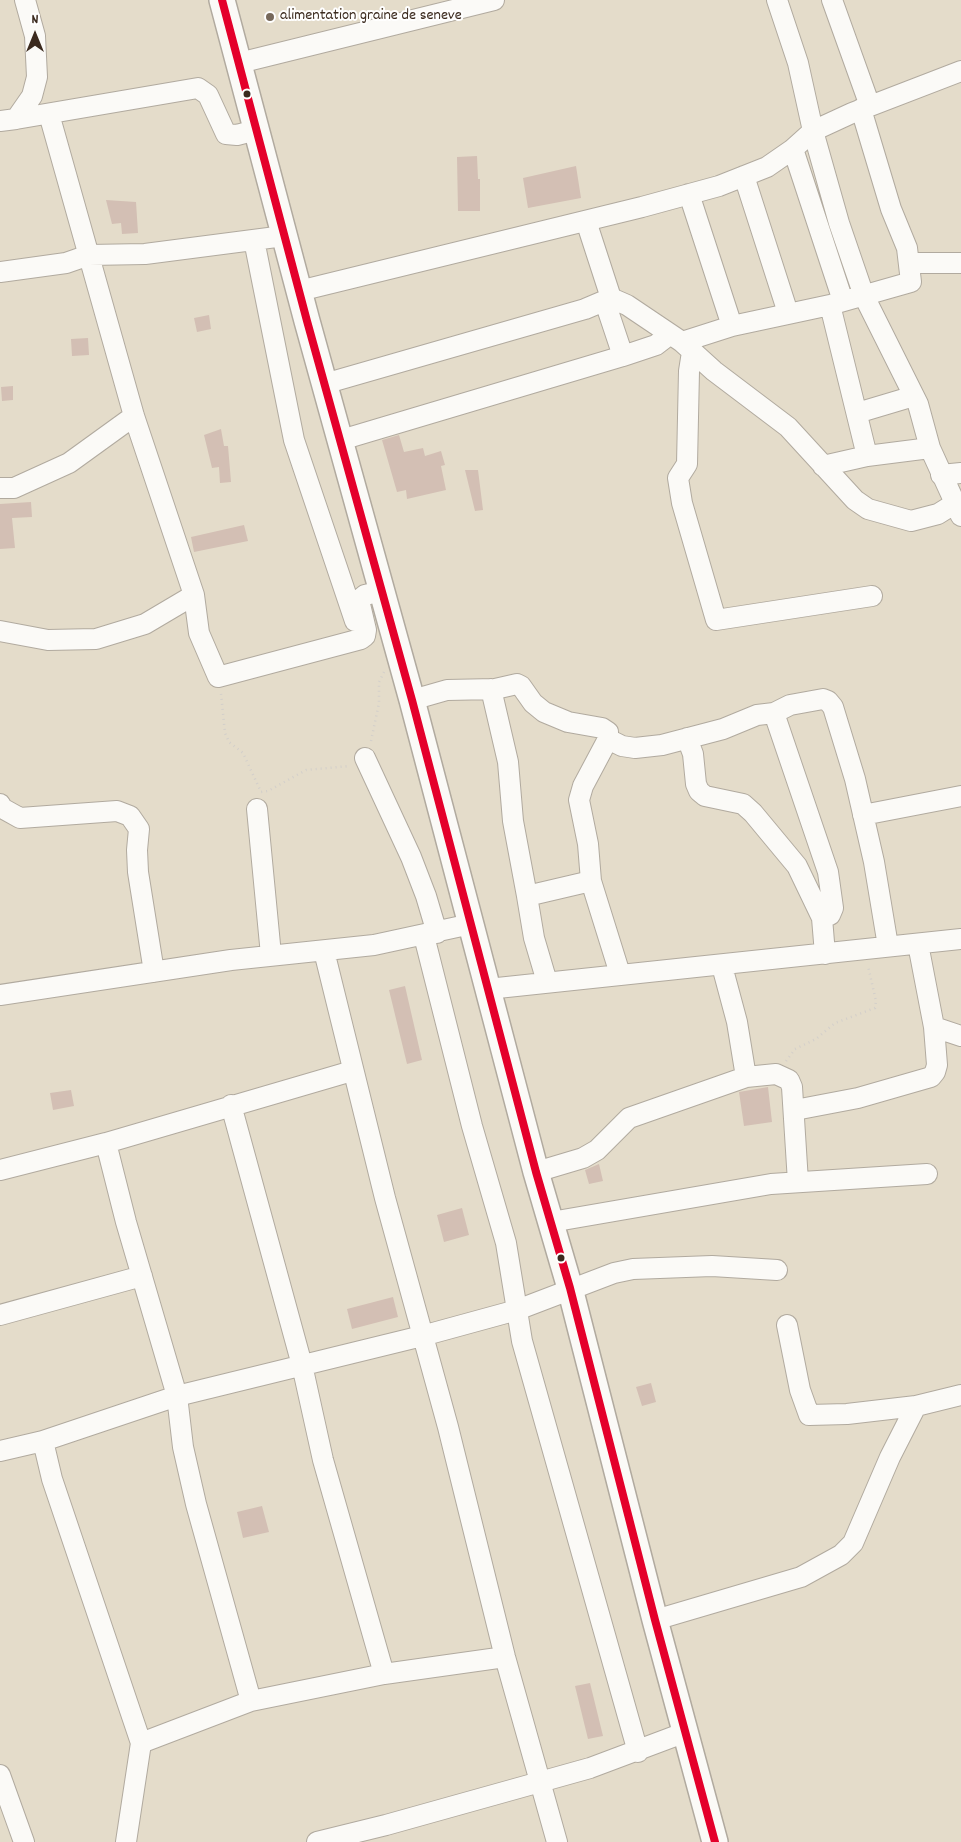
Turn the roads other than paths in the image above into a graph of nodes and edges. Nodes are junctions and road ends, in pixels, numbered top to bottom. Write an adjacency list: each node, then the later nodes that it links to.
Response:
1 (25, 0): 11 (street)
2 (222, 0): 7 (main road)
3 (494, 0): 6 (street)
4 (777, 0): 13 (street)
5 (832, 0): 9 (street)
6 (418, 8): 7 (street)
7 (239, 63): 12 (main road)
8 (961, 71): 9 (street)
9 (865, 108): 13 (street); 21 (street)
10 (49, 114): 11 (street); 12 (street); 20 (street)
11 (8, 120)
12 (256, 130): 18 (main road)
13 (813, 131): 14 (street); 25 (street)
14 (794, 149): 15 (street); 27 (street)
15 (744, 176): 16 (street); 28 (street)
16 (689, 194): 17 (street); 29 (street)
17 (586, 221): 24 (street); 26 (street)
18 (284, 236): 19 (street); 24 (main road)
19 (254, 240): 20 (street); 48 (street)
20 (89, 255): 23 (street); 35 (street)
21 (909, 263): 22 (street); 25 (street)
22 (961, 263)
23 (0, 272)
24 (299, 291): 32 (main road)
25 (864, 296): 27 (street); 33 (street)
26 (608, 300): 30 (street); 31 (street); 32 (street)
27 (837, 303): 28 (street); 34 (street)
28 (788, 313): 29 (street)
29 (732, 326): 30 (street)
30 (681, 343): 31 (street); 39 (street); 46 (street)
31 (623, 356): 36 (street)
32 (324, 384): 36 (main road)
33 (914, 396): 34 (street); 37 (street)
34 (857, 414): 38 (street)
35 (134, 416): 42 (street); 45 (street)
36 (341, 440): 44 (main road)
37 (930, 448): 38 (street); 41 (street)
38 (866, 456): 39 (street)
39 (823, 466): 43 (street)
40 (961, 473): 41 (street)
41 (941, 475): 43 (street)
42 (0, 488)
43 (958, 510)
44 (382, 591): 48 (street); 50 (main road)
45 (194, 595): 47 (street); 48 (street)
46 (872, 596)
47 (0, 631)
48 (361, 639)
49 (491, 689): 50 (street); 53 (street); 60 (street)
50 (412, 700): 62 (main road)
51 (774, 713): 52 (street); 58 (street); 61 (street)
52 (687, 738): 53 (street); 61 (street)
53 (608, 739): 59 (street)
54 (365, 758): 63 (street)
55 (961, 796): 58 (street)
56 (0, 804): 71 (street)
57 (257, 809): 69 (street)
58 (863, 815): 66 (street)
59 (591, 881): 60 (street); 72 (street)
60 (527, 896): 73 (street)
61 (822, 918): 68 (street)
62 (471, 924): 63 (street); 74 (main road)
63 (430, 934): 67 (street); 91 (street)
64 (961, 939): 65 (street)
65 (918, 944): 66 (street); 76 (street)
66 (888, 946): 68 (street)
67 (324, 952): 69 (street); 78 (street)
68 (825, 954): 70 (street)
69 (271, 956): 71 (street)
70 (722, 966): 72 (street); 79 (street)
71 (154, 972): 75 (street)
72 (620, 974): 73 (street)
73 (547, 982): 74 (street)
74 (488, 989): 84 (main road)
75 (0, 995)
76 (934, 1027): 77 (street); 81 (street)
77 (961, 1036)
78 (352, 1071): 80 (street); 94 (street)
79 (746, 1077): 81 (street); 84 (street)
80 (231, 1106): 82 (street); 95 (street)
81 (795, 1110): 86 (street)
82 (106, 1143): 83 (street); 89 (street)
83 (0, 1170)
84 (536, 1172): 87 (main road)
85 (927, 1174): 86 (street)
86 (798, 1182): 87 (street)
87 (551, 1222): 90 (main road)
88 (777, 1270): 90 (street)
89 (142, 1276): 92 (street); 97 (street)
90 (570, 1288): 91 (street); 101 (main road)
91 (517, 1310): 94 (street); 107 (street)
92 (0, 1315)
93 (786, 1325): 98 (street)
94 (422, 1336): 95 (street); 102 (street)
95 (302, 1365): 97 (street); 103 (street)
96 (961, 1395): 98 (street)
97 (177, 1396): 99 (street); 104 (street)
98 (916, 1406): 101 (street)
99 (44, 1441): 100 (street); 106 (street)
100 (0, 1451)
101 (654, 1620): 105 (main road)
102 (505, 1657): 103 (street); 109 (street)
103 (384, 1674): 104 (street)
104 (250, 1701): 106 (street)
105 (686, 1732): 107 (street); 114 (main road)
106 (141, 1743): 111 (street)
107 (638, 1752): 109 (street)
108 (0, 1775): 110 (street)
109 (542, 1782): 112 (street); 113 (street)
110 (24, 1842)
111 (126, 1842)
112 (317, 1842)
113 (557, 1842)
114 (715, 1842)

